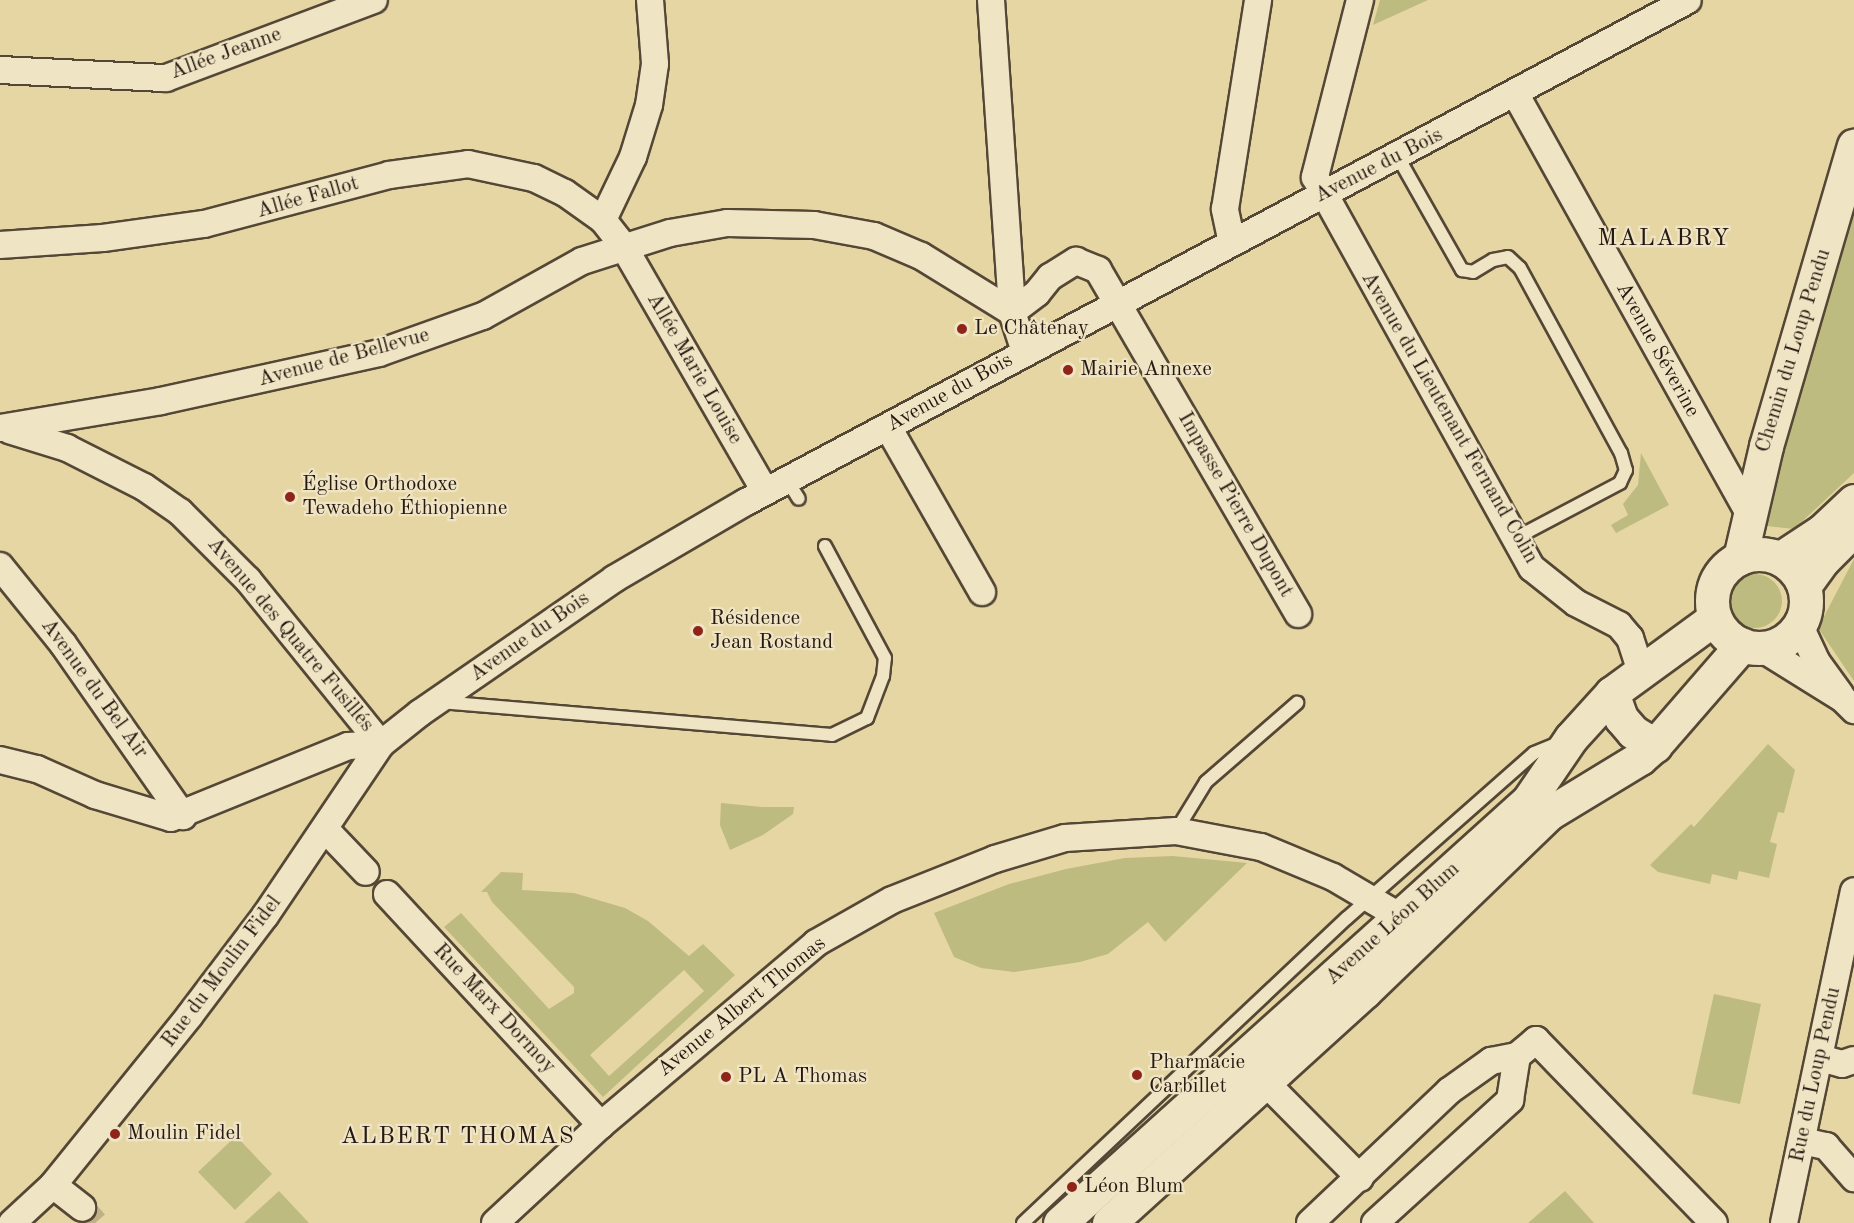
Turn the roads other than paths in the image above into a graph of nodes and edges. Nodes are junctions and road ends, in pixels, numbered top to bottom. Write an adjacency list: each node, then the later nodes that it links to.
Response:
1 (374, 0): 7 (street, Allée Jeanne)
2 (650, 0): 12 (street)
3 (991, 0): 17 (street)
4 (1258, 0): 13 (street)
5 (1360, 0): 11 (street)
6 (1688, 0): 8 (street, Avenue du Bois)
7 (0, 70)
8 (1515, 93): 10 (street, Avenue du Bois); 23 (street, Avenue Séverine)
9 (1854, 146): 23 (main road, Chemin du Loup Pendu)
10 (1398, 157): 11 (street, Avenue du Bois); 25 (lane)
11 (1322, 195): 13 (street, Avenue du Bois); 25 (street, Avenue du Lieutenant Fernand Colin)
12 (603, 220): 14 (street, Allée Fallot); 15 (street)
13 (1232, 243): 16 (street, Avenue du Bois)
14 (0, 245)
15 (624, 247): 17 (street, Avenue de Bellevue); 20 (street, Avenue de Bellevue); 21 (street, Allée Marie Louise)
16 (1118, 302): 17 (street, Impasse Pierre Dupont); 18 (street, Avenue du Bois); 32 (street, Impasse Pierre Dupont)
17 (1012, 312): 18 (street)
18 (1025, 352): 19 (street, Avenue du Bois)
19 (888, 427): 21 (street, Avenue du Bois); 31 (street)
20 (3, 429): 42 (street, Avenue des Quatre Fusillés)
21 (784, 490): 40 (street, Avenue du Bois)
22 (1854, 501): 28 (main road)
23 (1748, 512): 27 (main road, Chemin du Loup Pendu)
24 (1854, 529): 30 (main road)
25 (1513, 539): 36 (street, Avenue du Lieutenant Fernand Colin)
26 (825, 546): 40 (lane)
27 (1740, 558): 28 (main road); 33 (main road)
28 (1781, 558): 30 (main road)
29 (0, 566): 45 (street, Avenue du Bel Air)
30 (1804, 586): 34 (main road)
31 (982, 592)
32 (1298, 614)
33 (1715, 618): 35 (main road); 36 (main road, Avenue Léon Blum)
34 (1800, 626): 35 (main road); 39 (street)
35 (1751, 647): 39 (street); 43 (main road, Avenue Léon Blum)
36 (1641, 672): 37 (main road, Avenue Léon Blum)
37 (1612, 693): 41 (main road, Avenue Léon Blum); 43 (main road)
38 (1297, 703): 47 (lane)
39 (1849, 705)
40 (428, 707): 42 (street, Rue du Moulin Fidel)
41 (1571, 738): 51 (lane); 52 (main road, Avenue Léon Blum)
42 (381, 744): 45 (street); 46 (street, Rue du Moulin Fidel)
43 (1655, 745): 56 (main road, Avenue Léon Blum)
44 (0, 760): 45 (street)
45 (183, 816)
46 (325, 829): 48 (street); 61 (street, Rue du Moulin Fidel)
47 (1176, 831): 51 (street, Avenue Albert Thomas); 57 (street, Avenue Albert Thomas)
48 (366, 872)
49 (1854, 891): 54 (street, Rue du Loup Pendu)
50 (387, 894): 57 (street, Rue Marx Dormoy)
51 (1370, 899): 52 (street, Avenue Albert Thomas); 66 (lane)
52 (1401, 917): 67 (main road, Avenue Léon Blum)
53 (1517, 1056): 59 (street); 70 (street); 71 (street)
54 (1820, 1058): 55 (street); 58 (street, Rue du Loup Pendu)
55 (1854, 1060)
56 (1269, 1086): 59 (street); 62 (lane); 68 (main road, Avenue Léon Blum)
57 (601, 1125): 65 (street, Avenue Albert Thomas)
58 (1802, 1141): 60 (street); 72 (street, Rue du Loup Pendu)
59 (1360, 1178): 69 (street)
60 (1854, 1178)
61 (53, 1185): 63 (street); 64 (street, Rue du Moulin Fidel)
62 (1156, 1200)
63 (82, 1208)
64 (12, 1223)
65 (495, 1223)
66 (1023, 1223)
67 (1060, 1223)
68 (1109, 1223)
69 (1310, 1223)
70 (1375, 1223)
71 (1714, 1223)
72 (1784, 1223)

